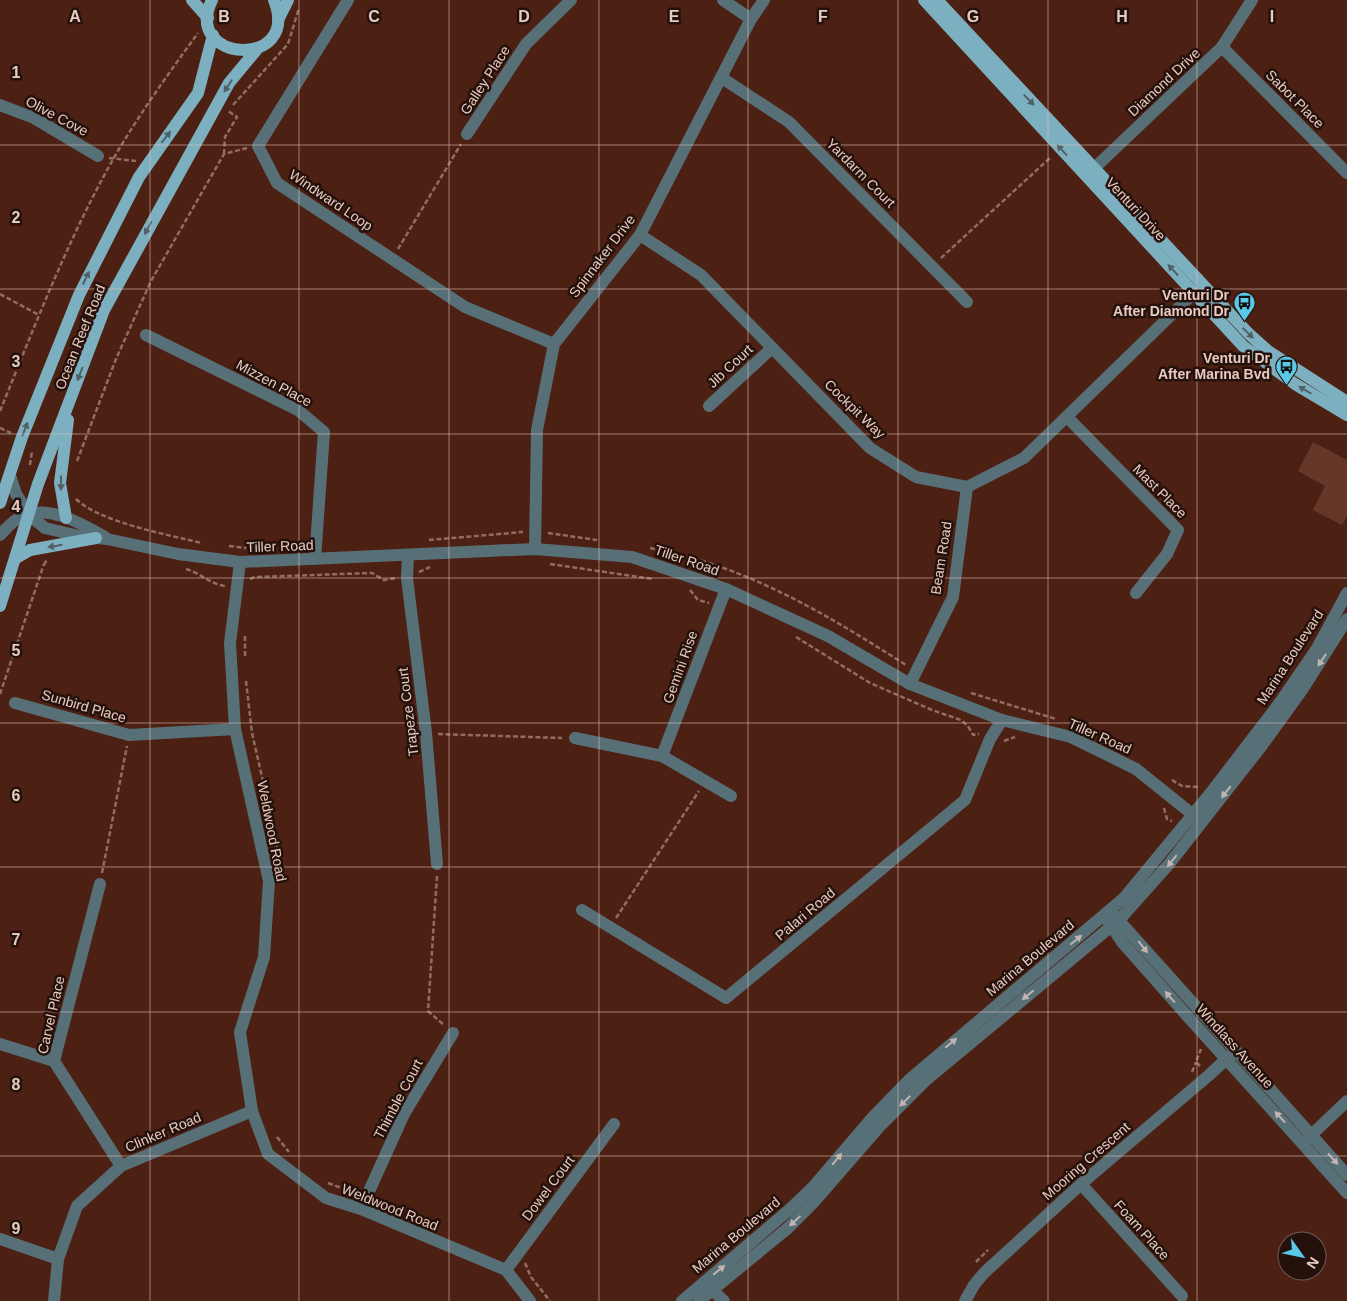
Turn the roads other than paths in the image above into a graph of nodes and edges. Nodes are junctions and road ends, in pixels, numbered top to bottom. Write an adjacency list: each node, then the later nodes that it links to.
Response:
1 (192, 0): 12 (main road)
2 (212, 0): 12 (main road)
3 (274, 0): 14 (main road)
4 (288, 0): 14 (main road)
5 (348, 0): 28 (street, Windward Loop)
6 (571, 0): 20 (street, Galley Place)
7 (723, 0): 13 (street)
8 (764, 0): 13 (street, Spinnaker Drive)
9 (924, 0): 22 (main road, Venturi Drive, one-way to 9)
10 (937, 0): 22 (main road, Venturi Drive, one-way to 22)
11 (1252, 0): 16 (street, Diamond Drive)
12 (208, 18): 15 (main road)
13 (752, 18): 18 (street, Spinnaker Drive)
14 (278, 21): 17 (main road, Ocean Reef Road)
15 (213, 36): 17 (main road); 35 (main road, Ocean Reef Road, one-way to 15)
16 (1222, 47): 22 (street, Diamond Drive); 23 (street, Sabot Place)
17 (258, 48): 30 (main road, Ocean Reef Road, one-way to 30)
18 (722, 78): 24 (street, Spinnaker Drive); 26 (street, Yardarm Court)
19 (0, 105): 21 (street, Olive Cove)
20 (467, 134)
21 (98, 156)
22 (1090, 172): 25 (main road, Venturi Drive)
23 (1347, 172)
24 (640, 235): 28 (street, Spinnaker Drive); 29 (street, Cockpit Way)
25 (1198, 289): 31 (main road, Venturi Drive, one-way to 31); 33 (main road, Venturi Drive, one-way to 25); 34 (street)
26 (967, 302)
27 (146, 335): 45 (street, Mizzen Place)
28 (554, 344): 42 (street, Spinnaker Drive)
29 (772, 348): 32 (street, Jib Court); 36 (street, Cockpit Way)
30 (70, 400): 38 (main road, Ocean Reef Road); 39 (main road, one-way to 39)
31 (1347, 402)
32 (709, 406)
33 (1347, 415)
34 (1067, 417): 36 (street); 48 (street, Mast Place)
35 (10, 475): 37 (main road, Ocean Reef Road); 38 (street, Tiller Road)
36 (967, 487): 52 (street, Beam Road)
37 (0, 503)
38 (29, 515): 39 (street, Tiller Road); 40 (street, Tiller Road); 41 (street, Tiller Road); 44 (main road, Ocean Reef Road)
39 (66, 518): 41 (street, Tiller Road)
40 (0, 535)
41 (101, 538): 44 (main road, one-way to 44); 46 (street, Tiller Road)
42 (534, 549): 43 (street, Tiller Road); 47 (street, Tiller Road)
43 (408, 556): 45 (street, Tiller Road); 60 (street, Trapeze Court)
44 (16, 558): 50 (main road, Ocean Reef Road)
45 (315, 559): 46 (street, Tiller Road)
46 (240, 562): 55 (street, Weldwood Road)
47 (726, 589): 52 (street, Tiller Road); 57 (street, Gemini Rise)
48 (1136, 593)
49 (1347, 594): 59 (street, Marina Boulevard)
50 (0, 606)
51 (1347, 619): 59 (street, Marina Boulevard, one-way to 59)
52 (910, 684): 54 (street, Tiller Road)
53 (15, 702): 55 (street, Sunbird Place)
54 (1002, 720): 59 (street, Tiller Road); 62 (street, Palari Road)
55 (235, 729): 69 (street, Weldwood Road)
56 (576, 738): 57 (street)
57 (662, 756): 58 (street)
58 (731, 796)
59 (1192, 815): 63 (street, Marina Boulevard)
60 (437, 864)
61 (100, 884): 67 (street, Carvel Place)
62 (582, 910)
63 (1111, 918): 66 (street, Windlass Avenue); 80 (street, Marina Boulevard)
64 (452, 1033): 76 (street, Thimble Court)
65 (0, 1044): 67 (street)
66 (1231, 1055): 71 (street, Windlass Avenue); 74 (street, Mooring Crescent)
67 (54, 1061): 72 (street, Carvel Place)
68 (1347, 1101): 71 (street)
69 (252, 1111): 72 (street, Clinker Road); 76 (street, Weldwood Road)
70 (614, 1124): 79 (street, Dowel Court)
71 (1307, 1139): 73 (street, Windlass Avenue, one-way to 73); 75 (street, Windlass Avenue)
72 (121, 1166): 78 (street, Clinker Road)
73 (1347, 1175)
74 (1081, 1184): 81 (street, Foam Place); 87 (street, Mooring Crescent)
75 (1347, 1193)
76 (364, 1203): 79 (street, Weldwood Road)
77 (0, 1239): 78 (street)
78 (58, 1259): 82 (street, Clinker Road)
79 (506, 1270): 83 (street, Weldwood Road)
80 (708, 1286): 84 (street, Marina Boulevard); 85 (street, Marina Boulevard); 86 (street)
81 (1182, 1296)
82 (54, 1301)
83 (530, 1301)
84 (682, 1301)
85 (699, 1301)
86 (724, 1301)
87 (966, 1301)

